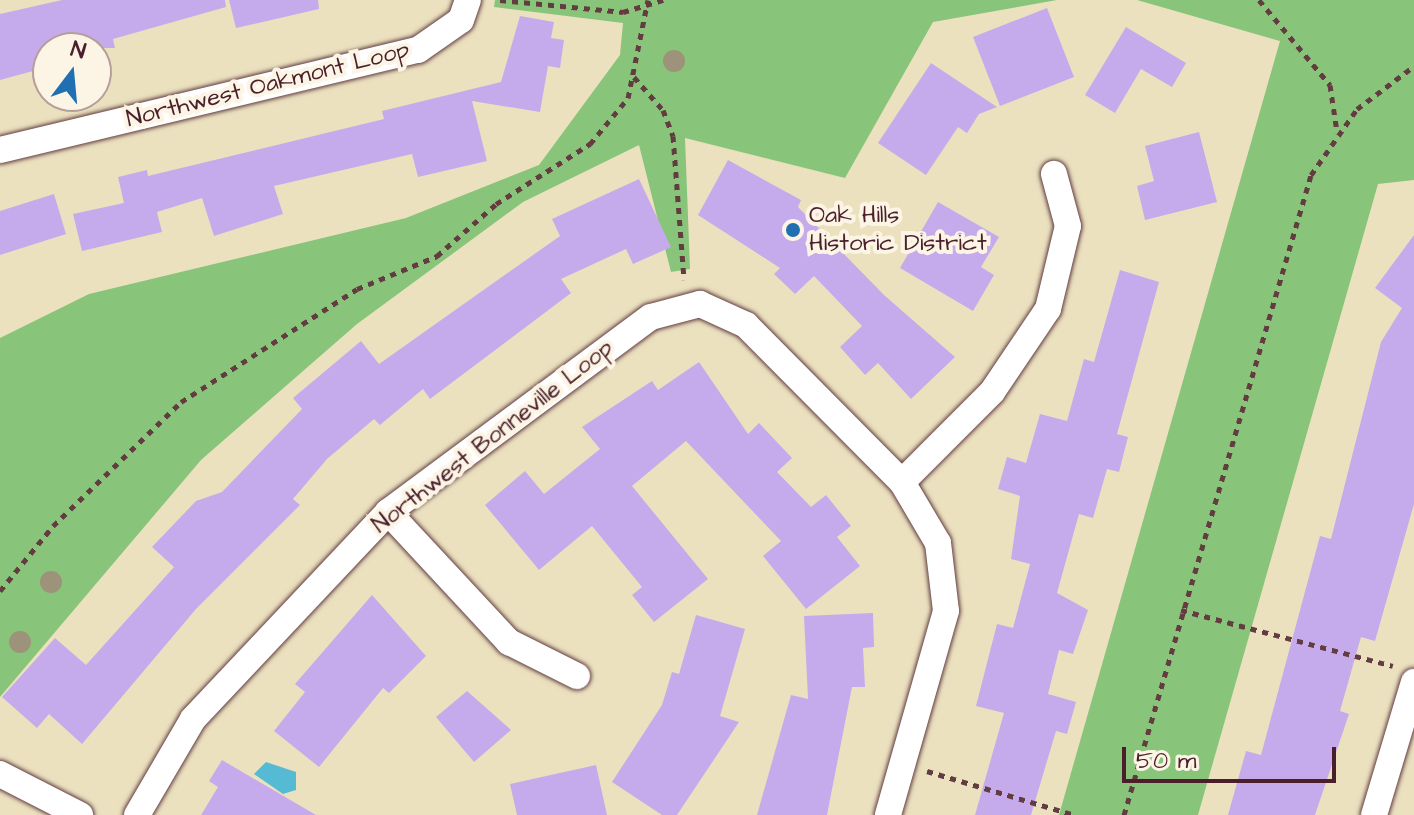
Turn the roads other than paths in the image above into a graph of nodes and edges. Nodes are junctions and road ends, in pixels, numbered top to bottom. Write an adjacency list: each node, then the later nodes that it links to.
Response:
1 (468, 0): 2 (street, Northwest Oakmont Loop)
2 (0, 150)
3 (1054, 174): 4 (street)
4 (902, 482): 5 (street, Northwest Bonneville Loop); 11 (street)
5 (388, 512): 7 (street); 10 (street, Northwest Bonneville Loop)
6 (1407, 675): 12 (street)
7 (577, 676)
8 (0, 774): 9 (street)
9 (80, 815)
10 (137, 815)
11 (888, 815)
12 (1374, 815)

